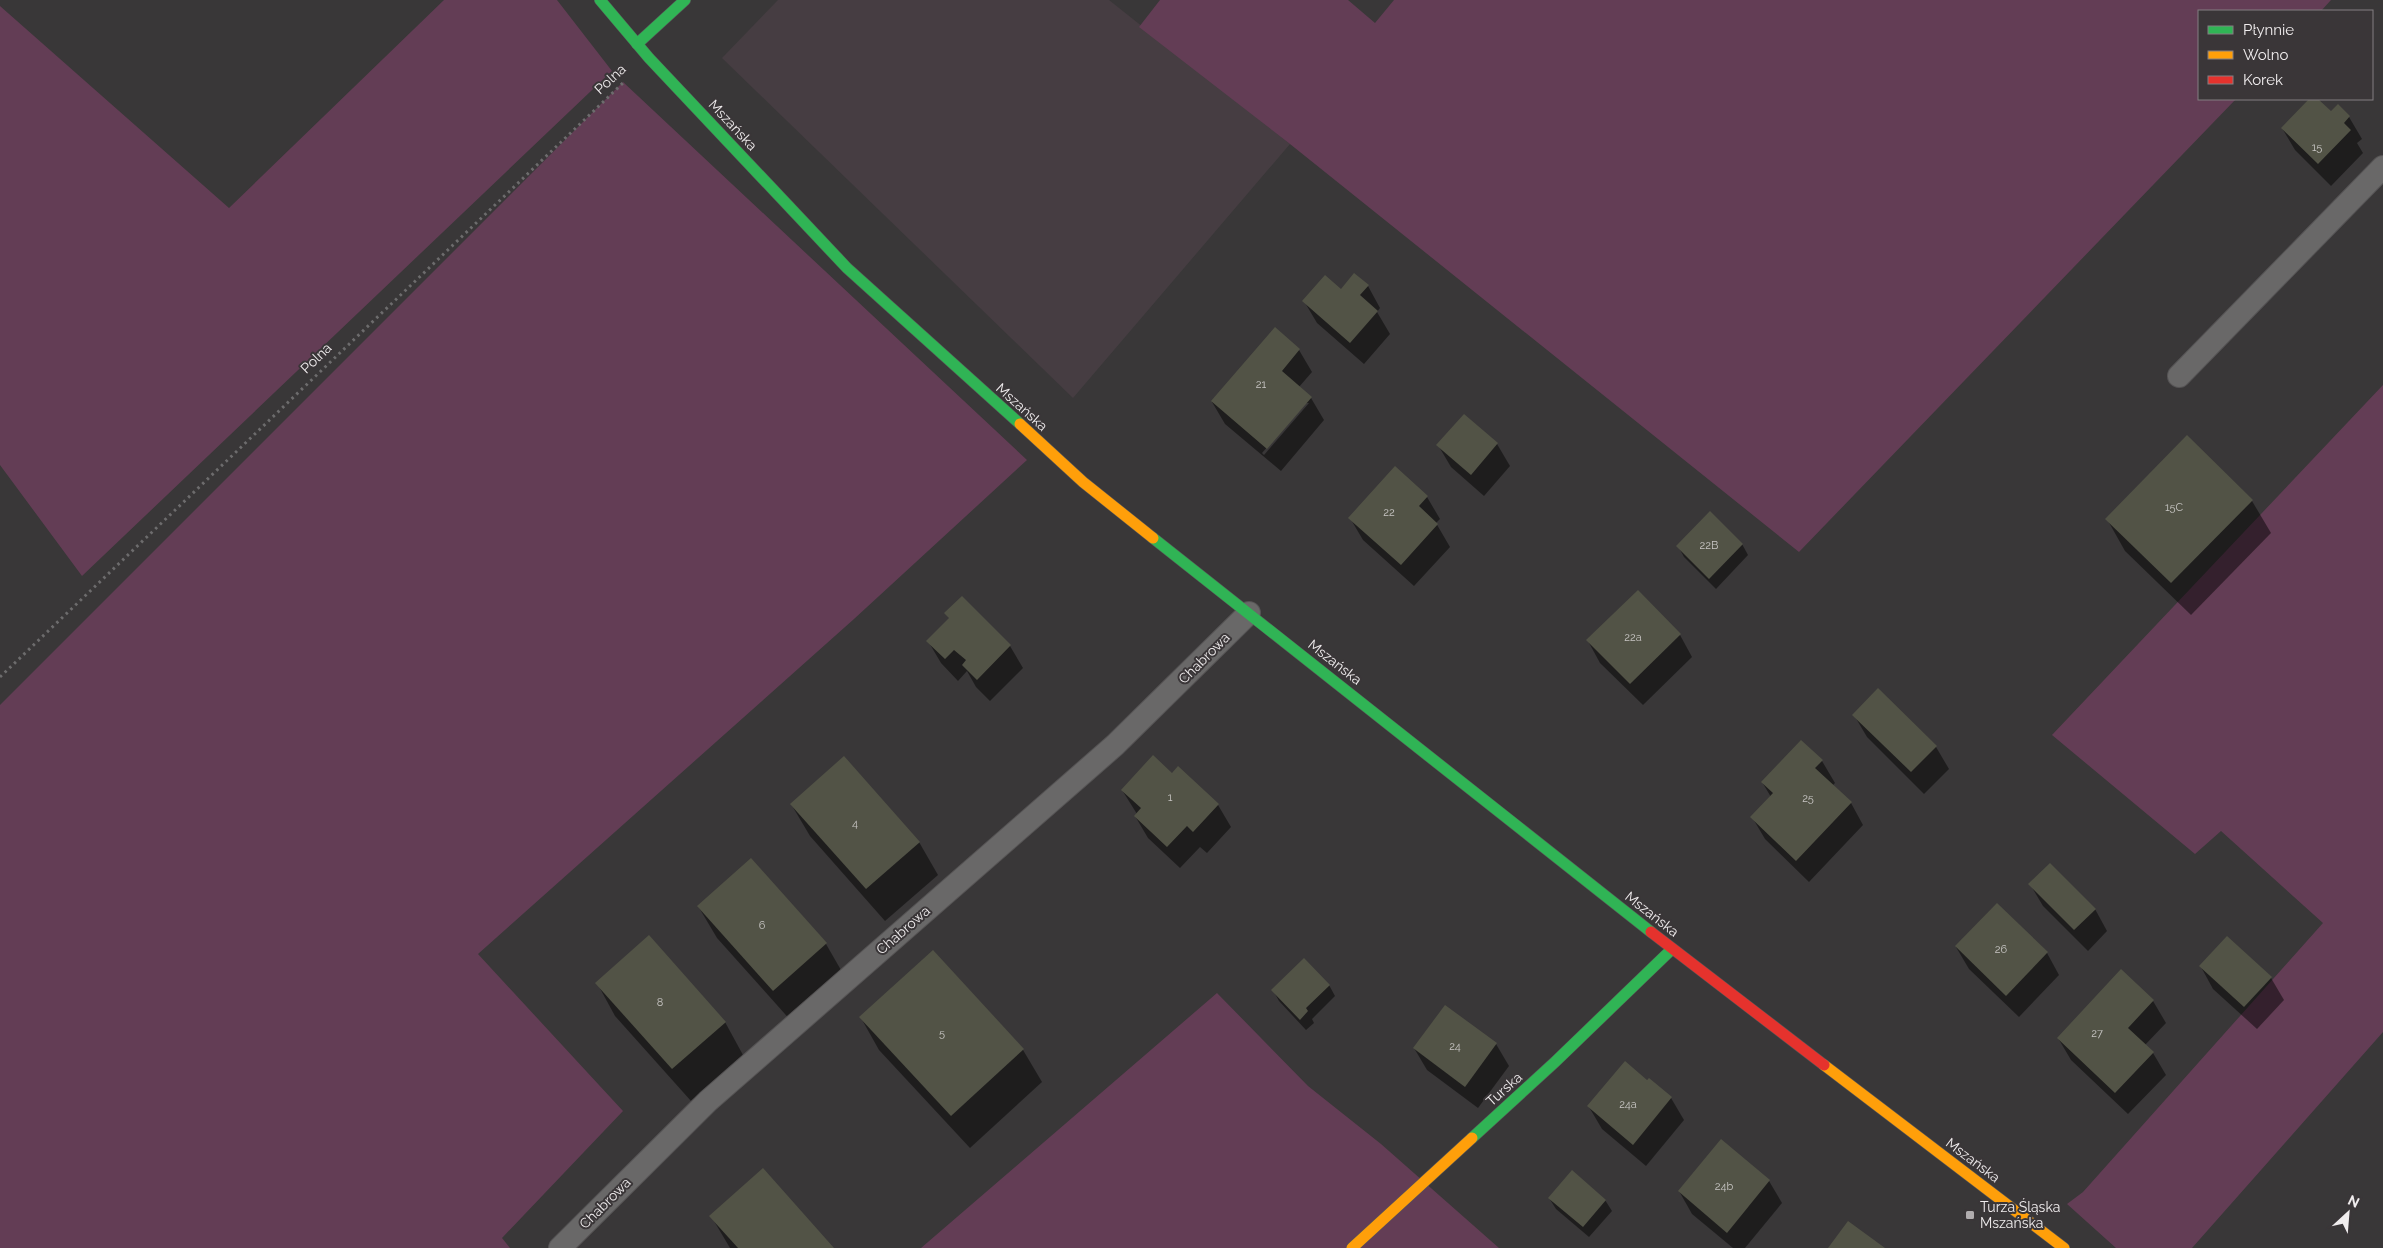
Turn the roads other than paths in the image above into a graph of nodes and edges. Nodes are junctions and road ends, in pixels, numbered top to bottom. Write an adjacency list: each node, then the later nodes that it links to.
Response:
1 (600, 0): 3 (street, Mszańska)
2 (685, 0): 3 (street)
3 (637, 44): 6 (street, Mszańska)
4 (2383, 168): 5 (lane)
5 (2179, 376)
6 (1249, 613): 7 (street, Mszańska); 8 (lane, Chabrowa)
7 (1672, 949): 9 (street, Turska); 10 (street, Mszańska)
8 (560, 1248)
9 (1352, 1248)
10 (2064, 1248)

